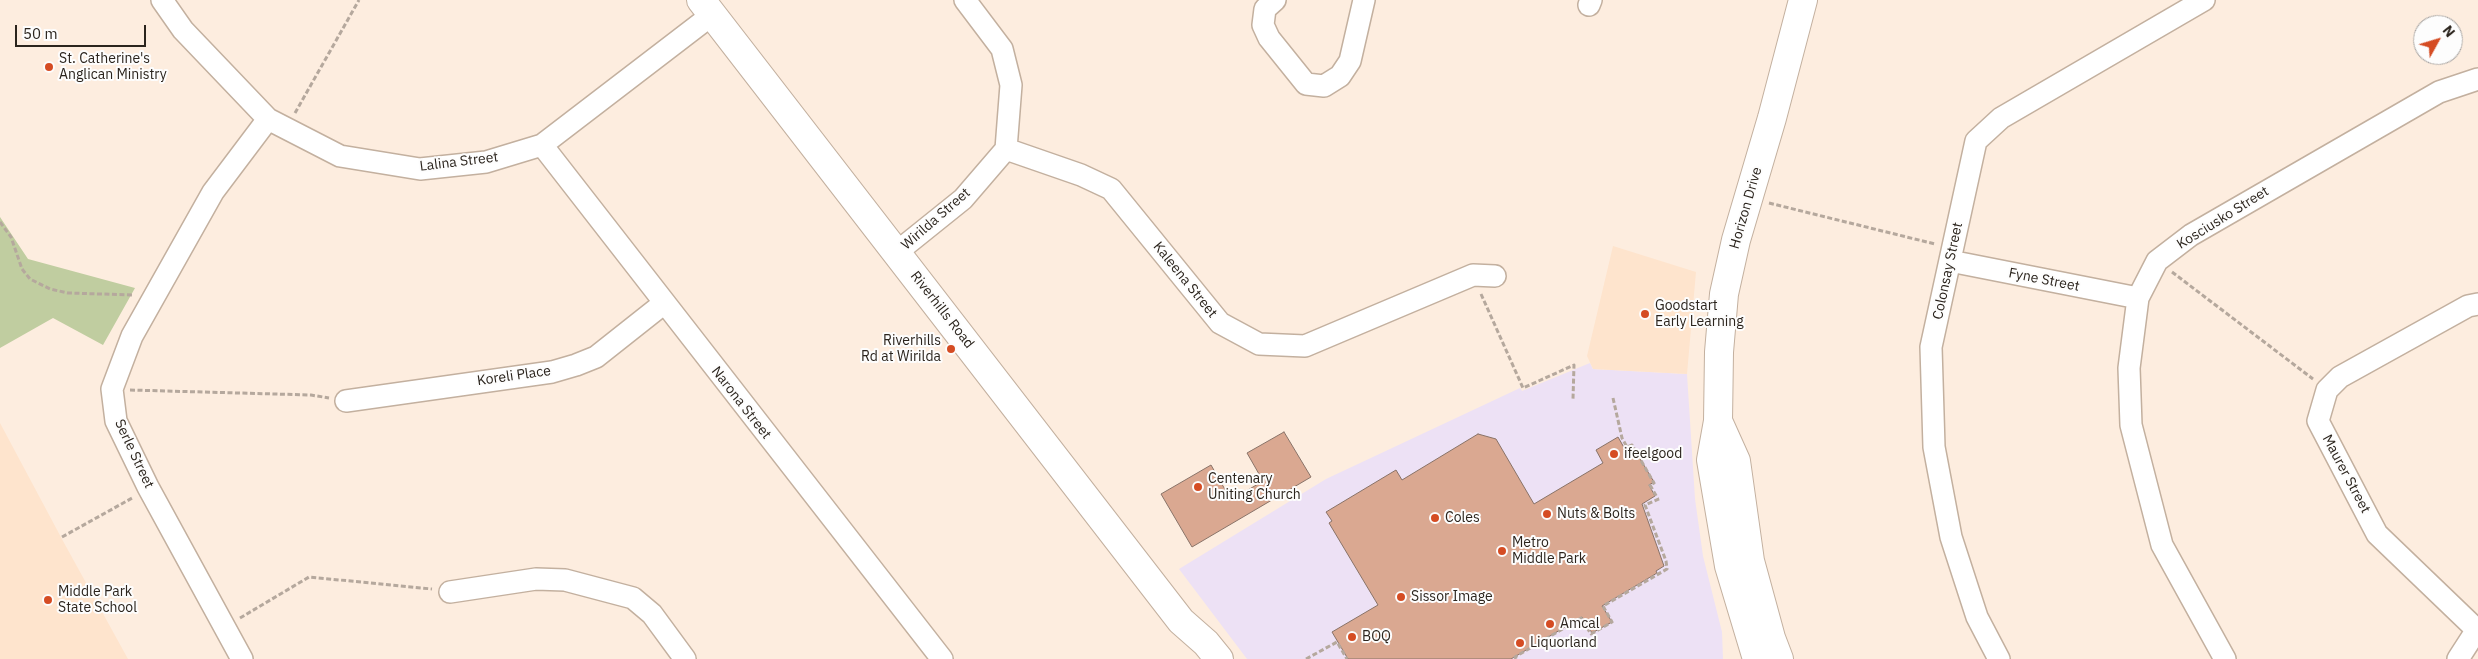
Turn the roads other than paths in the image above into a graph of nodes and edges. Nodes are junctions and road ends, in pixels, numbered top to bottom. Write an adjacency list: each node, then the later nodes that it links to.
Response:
1 (162, 0): 9 (street, Lalina Street)
2 (965, 0): 11 (street)
3 (1275, 0): 4 (street)
4 (1364, 0)
5 (1803, 0): 22 (street, Horizon Drive)
6 (2204, 0): 13 (street, Colonsay Street)
7 (707, 7): 10 (street, Lalina Street); 12 (street, Riverhills Road)
8 (2478, 79): 15 (street, Kosciusko Street)
9 (277, 124): 10 (street, Lalina Street); 23 (street, Serle Street)
10 (542, 145): 16 (street, Narona Street)
11 (1006, 149): 12 (street, Wirilda Street); 14 (street, Kaleena Street)
12 (898, 252): 20 (street, Riverhills Road)
13 (1951, 255): 15 (street, Fyne Street); 28 (street, Colonsay Street)
14 (1495, 276)
15 (2138, 298): 29 (street, Kosciusko Street)
16 (663, 304): 18 (street, Koreli Place); 25 (street, Narona Street)
17 (2478, 304): 21 (street, Maurer Street)
18 (346, 400)
19 (450, 592): 24 (street)
20 (1181, 621): 26 (street, Riverhills Road); 27 (street, Riverhills Road)
21 (2477, 629): 30 (street)
22 (1760, 657)
23 (242, 659)
24 (685, 659)
25 (942, 659)
26 (1198, 659)
27 (1219, 659)
28 (1999, 659)
29 (2225, 659)
30 (2458, 659)

